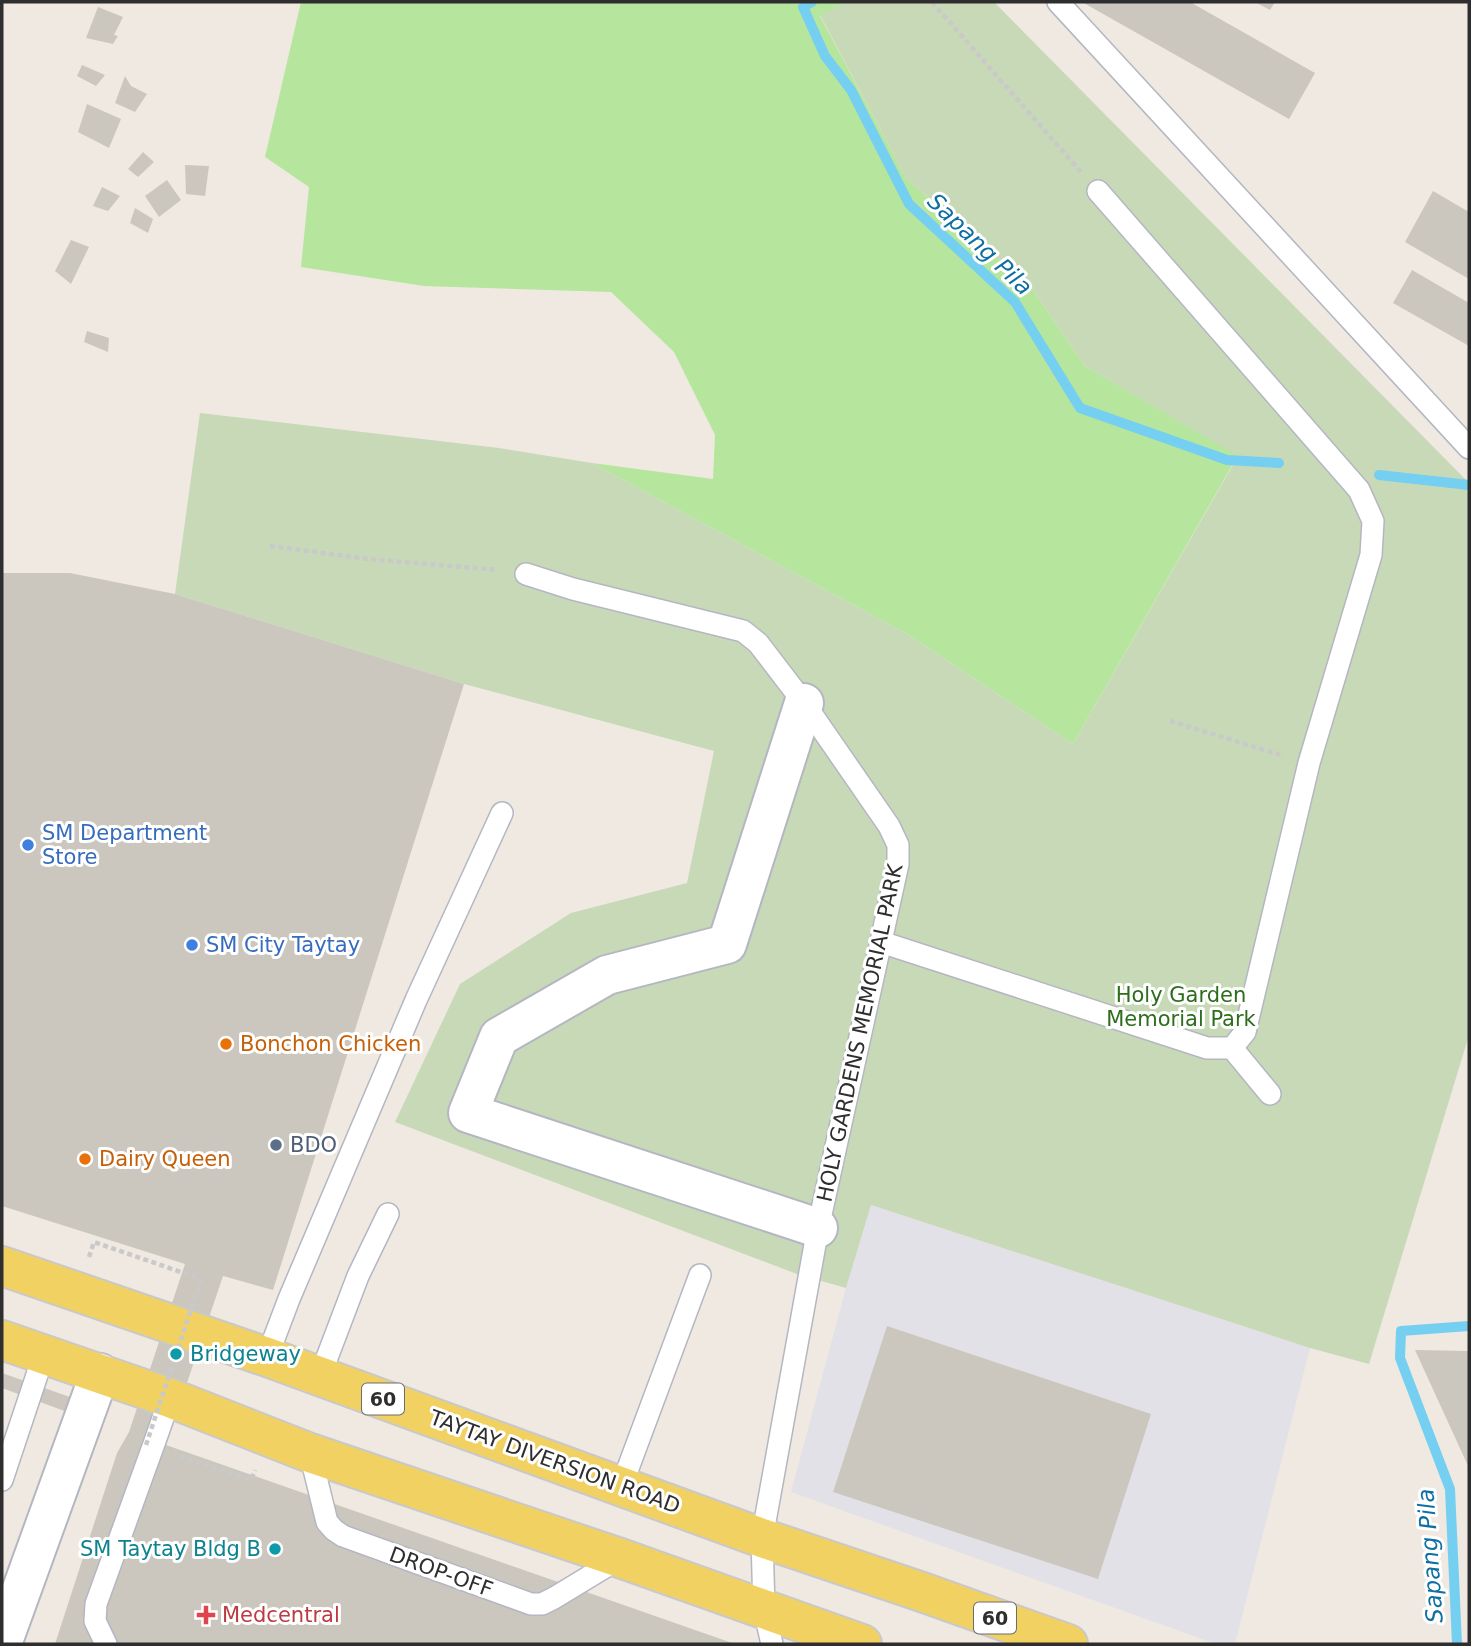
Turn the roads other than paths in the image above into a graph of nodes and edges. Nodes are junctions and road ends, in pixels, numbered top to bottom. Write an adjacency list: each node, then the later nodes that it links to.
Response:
1 (1058, 2): 3 (lane)
2 (1098, 191): 8 (lane)
3 (1469, 448)
4 (526, 574): 5 (lane, HOLY GARDENS MEMORIAL PARK)
5 (804, 703): 7 (lane, HOLY GARDENS MEMORIAL PARK); 11 (street)
6 (502, 813): 16 (lane)
7 (881, 942): 8 (lane); 11 (lane, HOLY GARDENS MEMORIAL PARK)
8 (1232, 1048): 9 (lane)
9 (1270, 1094)
10 (388, 1214): 18 (lane)
11 (818, 1228): 23 (lane, HOLY GARDENS MEMORIAL PARK)
12 (2, 1266): 16 (main road, TAYTAY DIVERSION ROAD / 60)
13 (700, 1275): 22 (lane)
14 (2, 1340): 15 (main road)
15 (44, 1354): 17 (main road); 21 (lane)
16 (267, 1357): 18 (main road, TAYTAY DIVERSION ROAD / 60)
17 (100, 1373): 19 (main road); 27 (street)
18 (320, 1376): 22 (main road, TAYTAY DIVERSION ROAD / 60)
19 (170, 1398): 20 (main road); 28 (lane)
20 (310, 1453): 24 (main road); 24 (lane, DROP-OFF)
21 (2, 1480)
22 (621, 1487): 23 (main road, TAYTAY DIVERSION ROAD / 60)
23 (774, 1542): 25 (lane, HOLY GARDENS MEMORIAL PARK); 29 (main road, TAYTAY DIVERSION ROAD / 60)
24 (620, 1558): 25 (main road)
25 (768, 1627): 26 (main road)
26 (855, 1643)
27 (2, 1644)
28 (106, 1644)
29 (1069, 1644)

